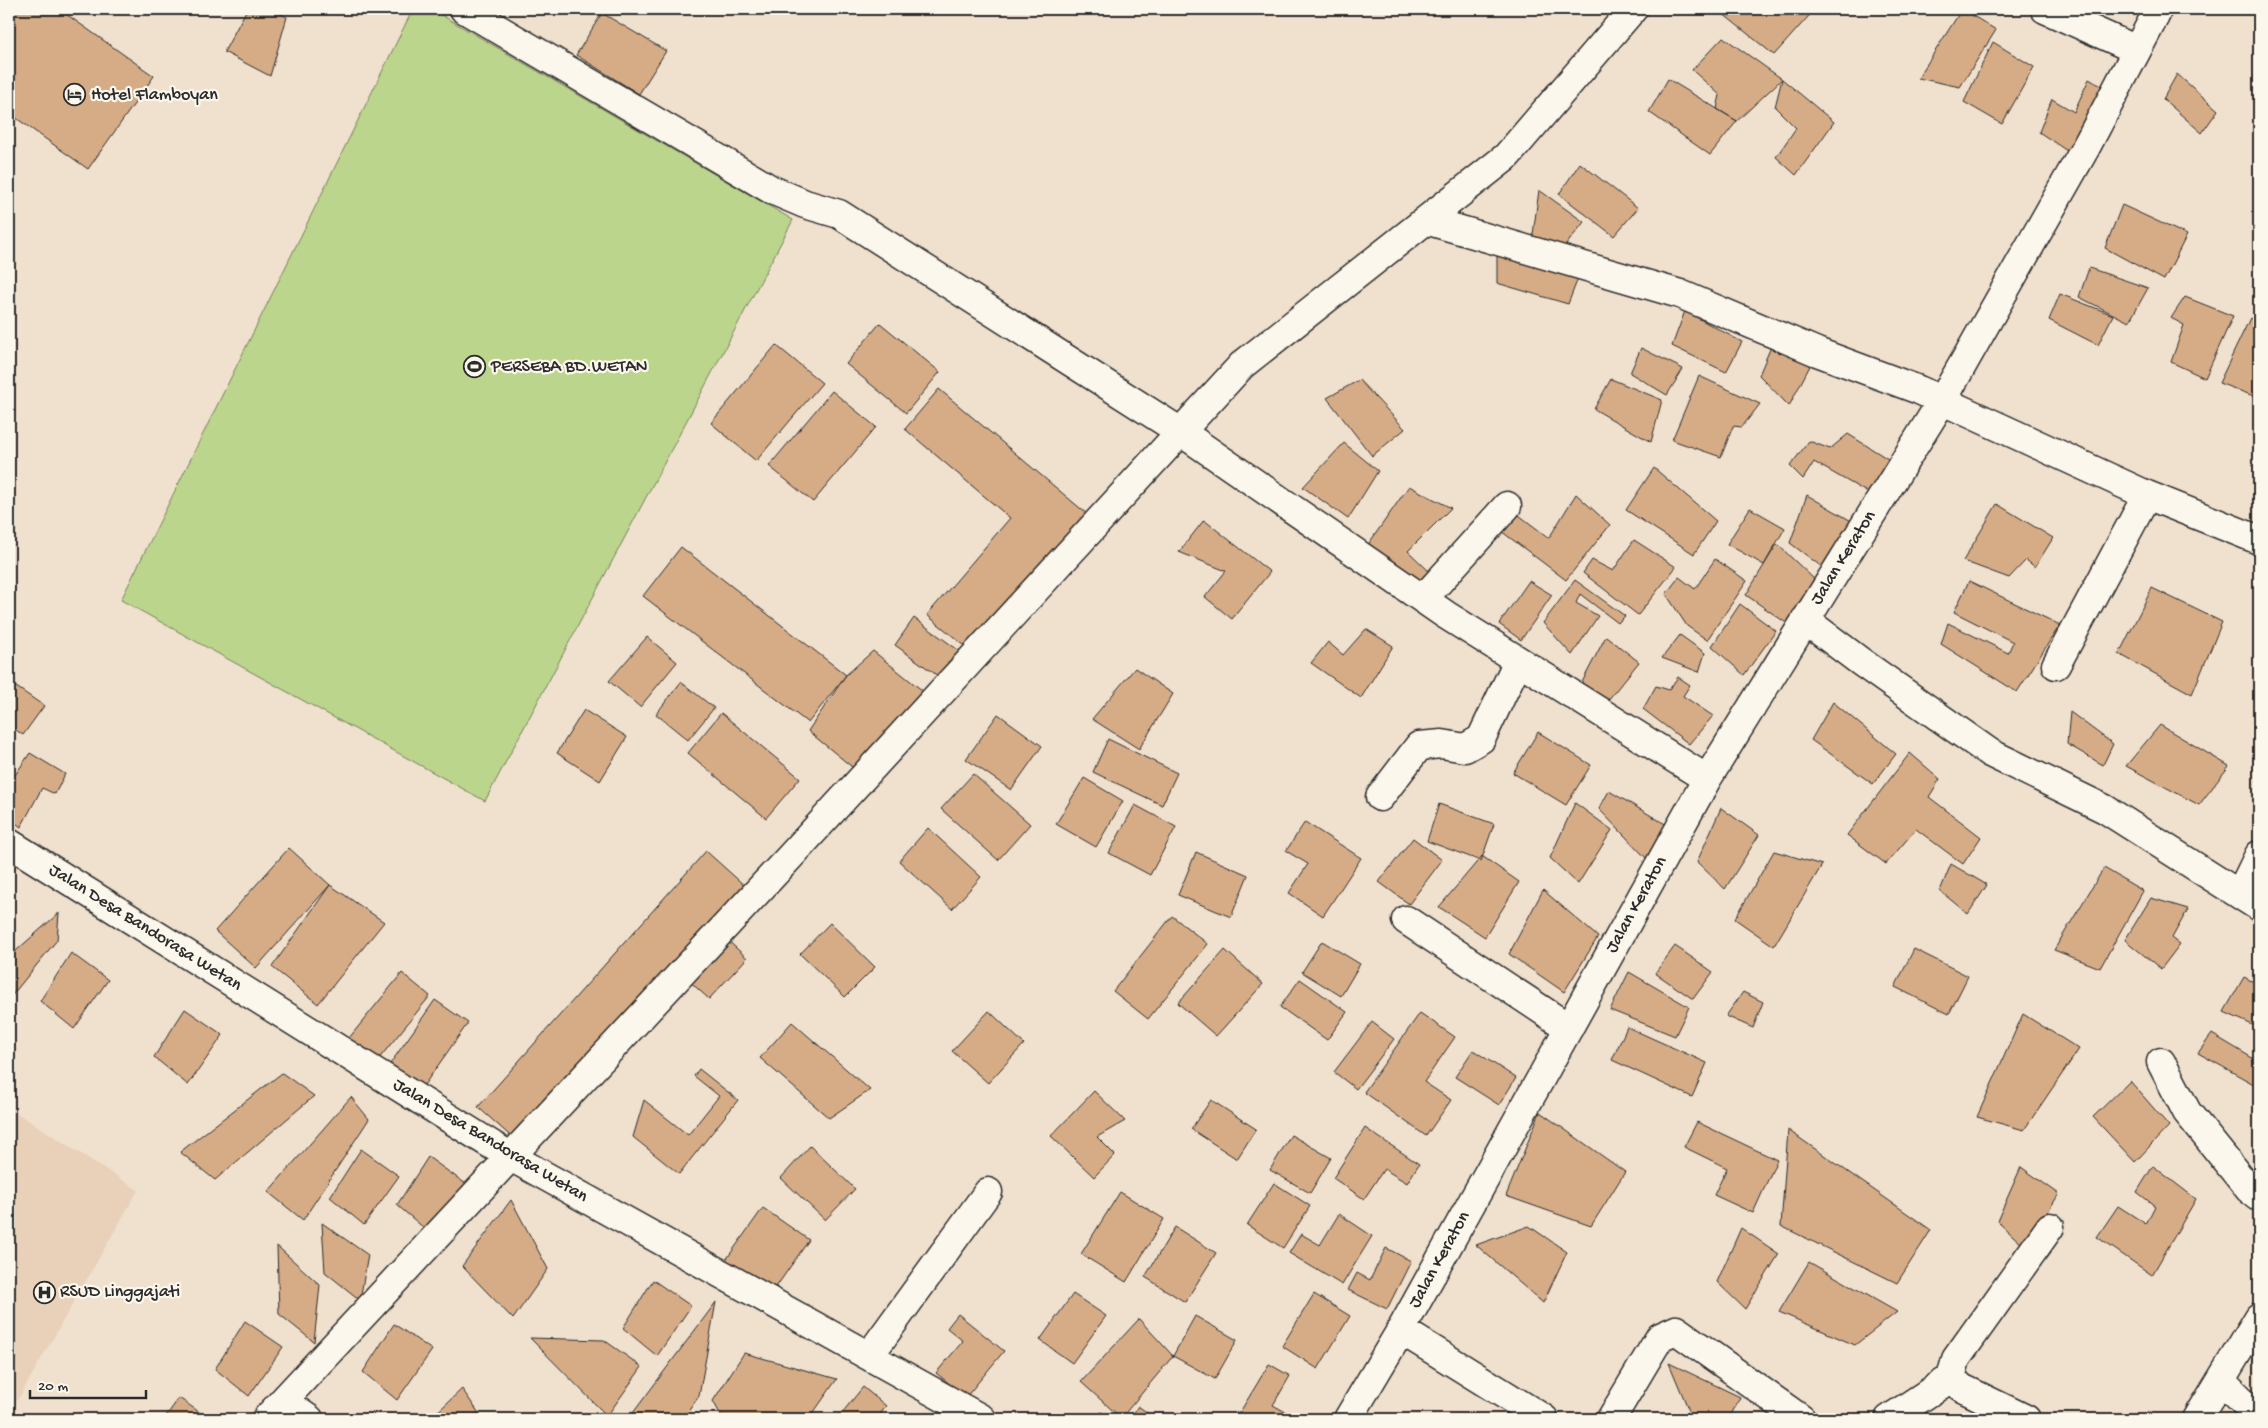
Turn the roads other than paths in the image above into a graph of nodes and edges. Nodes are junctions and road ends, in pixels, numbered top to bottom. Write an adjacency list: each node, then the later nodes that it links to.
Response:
1 (464, 9): 8 (street)
2 (1633, 9): 6 (street)
3 (2045, 9): 5 (street)
4 (2156, 14): 5 (street, Jalan Keraton)
5 (2137, 50): 7 (street, Jalan Keraton)
6 (1426, 220): 7 (street); 8 (street)
7 (1942, 401): 9 (street); 13 (street, Jalan Keraton)
8 (1181, 432): 12 (street); 24 (street)
9 (2147, 495): 11 (street); 15 (street)
10 (1507, 506): 12 (street)
11 (2259, 540)
12 (1423, 599): 14 (street)
13 (1805, 620): 16 (street, Jalan Keraton); 20 (street)
14 (1518, 661): 16 (street); 17 (street)
15 (2056, 664)
16 (1707, 779): 22 (street, Jalan Keraton)
17 (1380, 797)
18 (9, 844): 24 (street, Jalan Desa Bandorasa Wetan)
19 (2259, 855): 20 (street)
20 (2250, 901)
21 (1406, 920): 22 (street)
22 (1569, 1028): 29 (street, Jalan Keraton)
23 (2161, 1062): 26 (street)
24 (511, 1157): 30 (street, Jalan Desa Bandorasa Wetan); 33 (street)
25 (988, 1192): 30 (street)
26 (2259, 1197)
27 (2050, 1227): 31 (street)
28 (2259, 1317): 32 (street)
29 (1401, 1330): 37 (street, Jalan Keraton); 38 (street)
30 (868, 1356): 36 (street, Jalan Desa Bandorasa Wetan)
31 (1951, 1378): 41 (street); 42 (street)
32 (2221, 1380): 34 (street); 43 (street)
33 (274, 1410): 35 (street)
34 (2259, 1418)
35 (309, 1419)
36 (982, 1419)
37 (1348, 1419)
38 (1544, 1419)
39 (1611, 1419): 40 (street)
40 (1801, 1419)
41 (1889, 1419)
42 (2026, 1419)
43 (2197, 1419)

